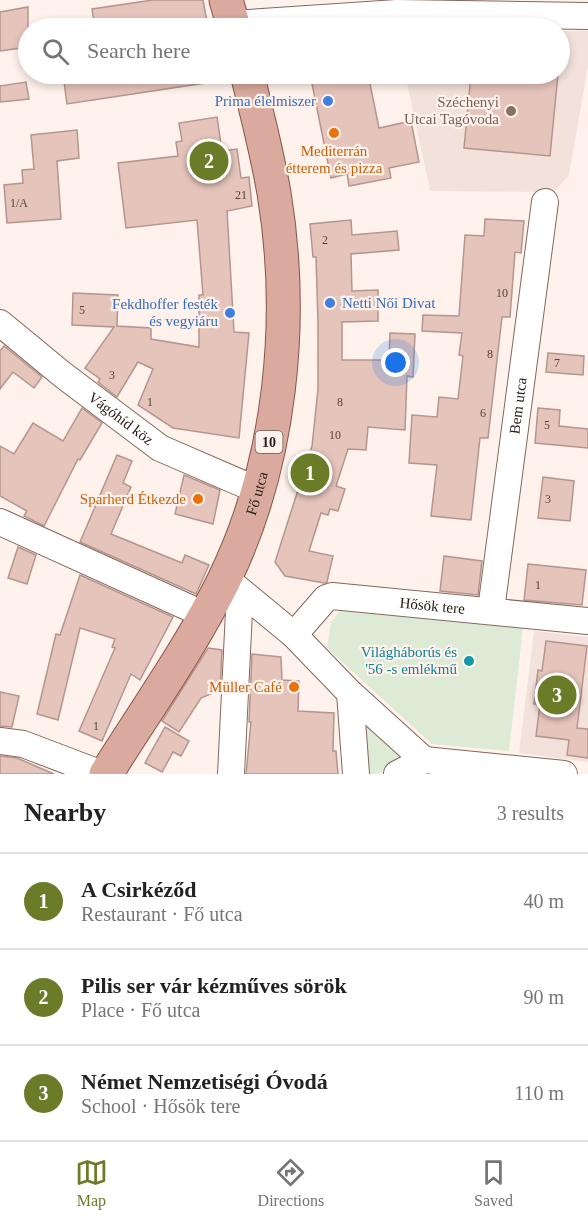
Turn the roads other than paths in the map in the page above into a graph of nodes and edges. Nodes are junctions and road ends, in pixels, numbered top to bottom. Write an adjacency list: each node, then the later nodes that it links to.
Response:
1 (397, 7): 2 (street); 3 (street)
2 (588, 16)
3 (231, 17)
4 (249, 84): 7 (main road, Fő utca / 10)
5 (545, 202): 10 (street, Bem utca)
6 (0, 323): 7 (street, Vágóhíd köz)
7 (257, 490): 9 (main road, Fő utca / 10)
8 (0, 522): 11 (street)
9 (232, 584): 11 (main road, Fő utca / 10); 13 (street); 19 (street)
10 (491, 610): 12 (street, Hősök tere); 13 (street, Hősök tere)
11 (205, 615): 18 (main road, Fő utca / 10)
12 (588, 621)
13 (294, 635): 14 (street)
14 (350, 693): 16 (street); 20 (street)
15 (0, 741): 17 (street)
16 (424, 760): 21 (street); 22 (street)
17 (102, 774)
18 (106, 774)
19 (231, 774)
20 (356, 774)
21 (397, 774)
22 (564, 774)

